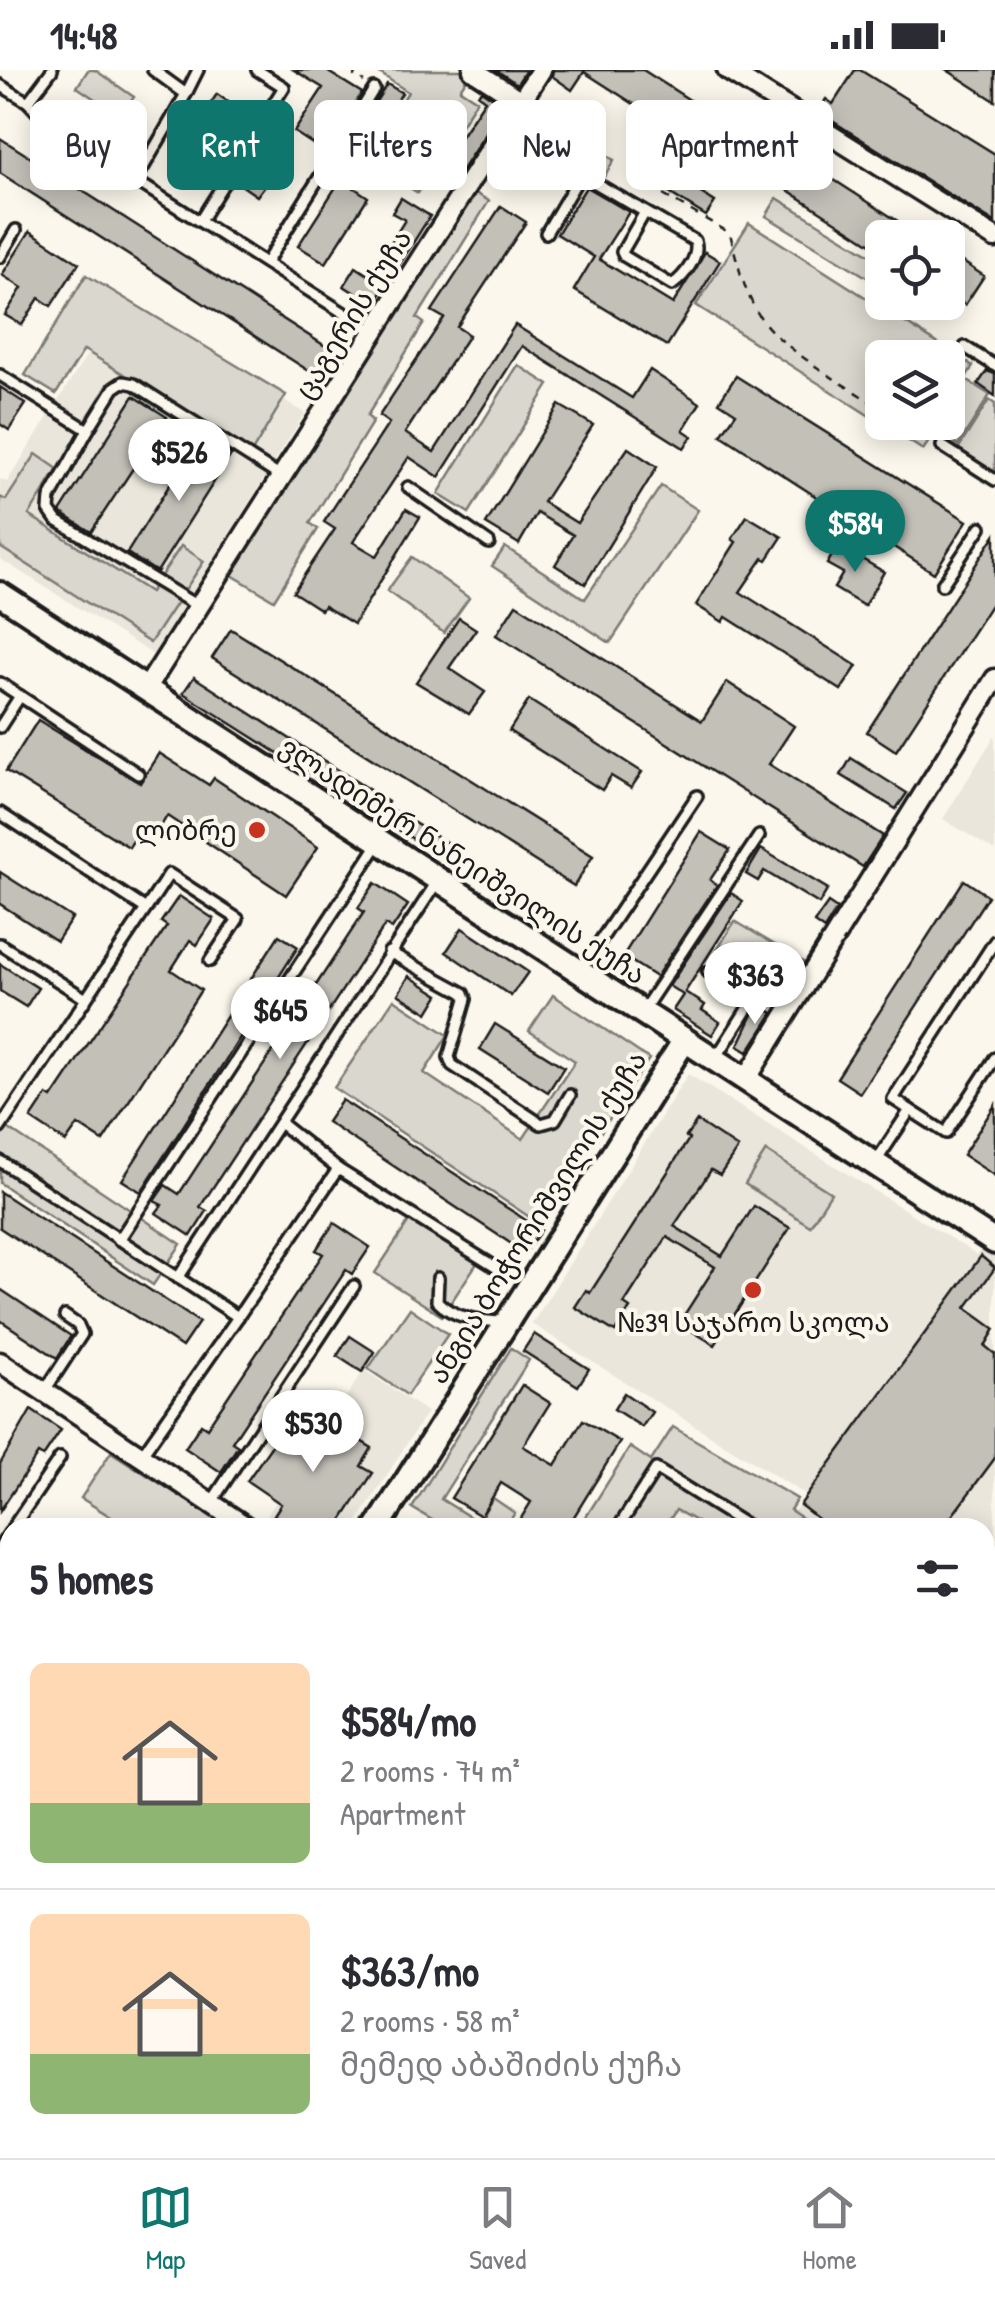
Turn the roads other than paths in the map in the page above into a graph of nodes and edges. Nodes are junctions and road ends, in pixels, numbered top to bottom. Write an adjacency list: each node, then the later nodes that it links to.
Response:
1 (52, 70): 12 (lane)
2 (152, 70): 10 (lane)
3 (198, 70): 10 (lane)
4 (257, 70): 19 (lane)
5 (473, 70): 11 (street)
6 (541, 70): 11 (street, ცაგერის ქუჩა)
7 (727, 70): 22 (street)
8 (0, 85): 12 (lane)
9 (374, 89): 24 (lane)
10 (186, 94): 14 (lane)
11 (521, 100)
12 (28, 102)
13 (487, 154): 25 (street, ცაგერის ქუჩა)
14 (147, 161)
15 (147, 187): 19 (lane)
16 (606, 189): 18 (lane)
17 (572, 190): 21 (lane)
18 (645, 212): 18 (lane)
19 (200, 221): 24 (lane)
20 (16, 230): 23 (lane)
21 (546, 233)
22 (995, 238)
23 (0, 257)
24 (266, 264): 25 (lane)
25 (374, 332): 31 (street, ცაგერის ქუჩა)
26 (965, 347): 27 (lane)
27 (995, 366)
28 (0, 374): 29 (lane)
29 (88, 430): 31 (lane); 38 (lane)
30 (942, 446): 32 (lane)
31 (282, 477): 38 (street, ცაგერის ქუჩა)
32 (995, 480)
33 (408, 487): 35 (lane)
34 (980, 528): 36 (lane)
35 (489, 543)
36 (942, 586)
37 (4, 604): 41 (street, ვლადიმერ ნანეიშვილის ქუჩა)
38 (198, 607): 41 (street, ცაგერის ქუჩა)
39 (995, 678): 62 (street)
40 (0, 683): 42 (lane)
41 (146, 689): 48 (street, ვლადიმერ ნანეიშვილის ქუჩა)
42 (20, 696): 43 (lane); 44 (lane)
43 (0, 727)
44 (138, 774)
45 (696, 796): 55 (lane)
46 (0, 813): 50 (lane)
47 (758, 836): 58 (lane)
48 (380, 842): 49 (street, ვლადიმერ ნანეიშვილის ქუჩა); 70 (lane)
49 (438, 880): 53 (lane); 55 (street, ვლადიმერ ნანეიშვილის ქუჩა)
50 (146, 909): 54 (lane); 57 (lane)
51 (995, 941): 64 (lane)
52 (0, 944): 57 (lane)
53 (389, 952): 63 (lane); 65 (lane)
54 (210, 961)
55 (580, 971): 58 (street, ვლადიმერ ნანეიშვილის ქუჩა)
56 (708, 972): 61 (lane)
57 (86, 999): 66 (lane)
58 (642, 1012): 59 (street, ვლადიმერ ნანეიშვილის ქუჩა)
59 (684, 1041): 61 (street, ვლადიმერ ნანეიშვილის ქუჩა); 78 (street, ანგია ბოჭორიშვილის ქუჩა)
60 (995, 1058): 64 (lane)
61 (714, 1060): 62 (street, ვლადიმერ ნანეიშვილის ქუჩა)
62 (745, 1081): 68 (street, ვლადიმერ ნანეიშვილის ქუჩა)
63 (570, 1095)
64 (910, 1110): 68 (lane)
65 (280, 1123): 69 (lane); 73 (lane)
66 (0, 1128)
67 (0, 1161): 70 (lane)
68 (874, 1165): 71 (street, ვლადიმერ ნანეიშვილის ქუჩა)
69 (338, 1170): 72 (lane); 77 (lane)
70 (119, 1240): 73 (lane)
71 (995, 1242)
72 (497, 1268)
73 (178, 1278): 77 (lane)
74 (438, 1278): 78 (lane)
75 (354, 1286): 83 (lane)
76 (66, 1316): 80 (lane)
77 (238, 1317): 81 (lane)
78 (506, 1322): 86 (street, ანგია ბოჭორიშვილის ქუჩა)
79 (0, 1362): 80 (street)
80 (44, 1392): 81 (street)
81 (141, 1456): 83 (street)
82 (60, 1458): 84 (lane)
83 (211, 1503): 85 (street)
84 (19, 1518)
85 (233, 1518)
86 (383, 1518)
87 (624, 1518): 88 (lane)
88 (735, 1518)

